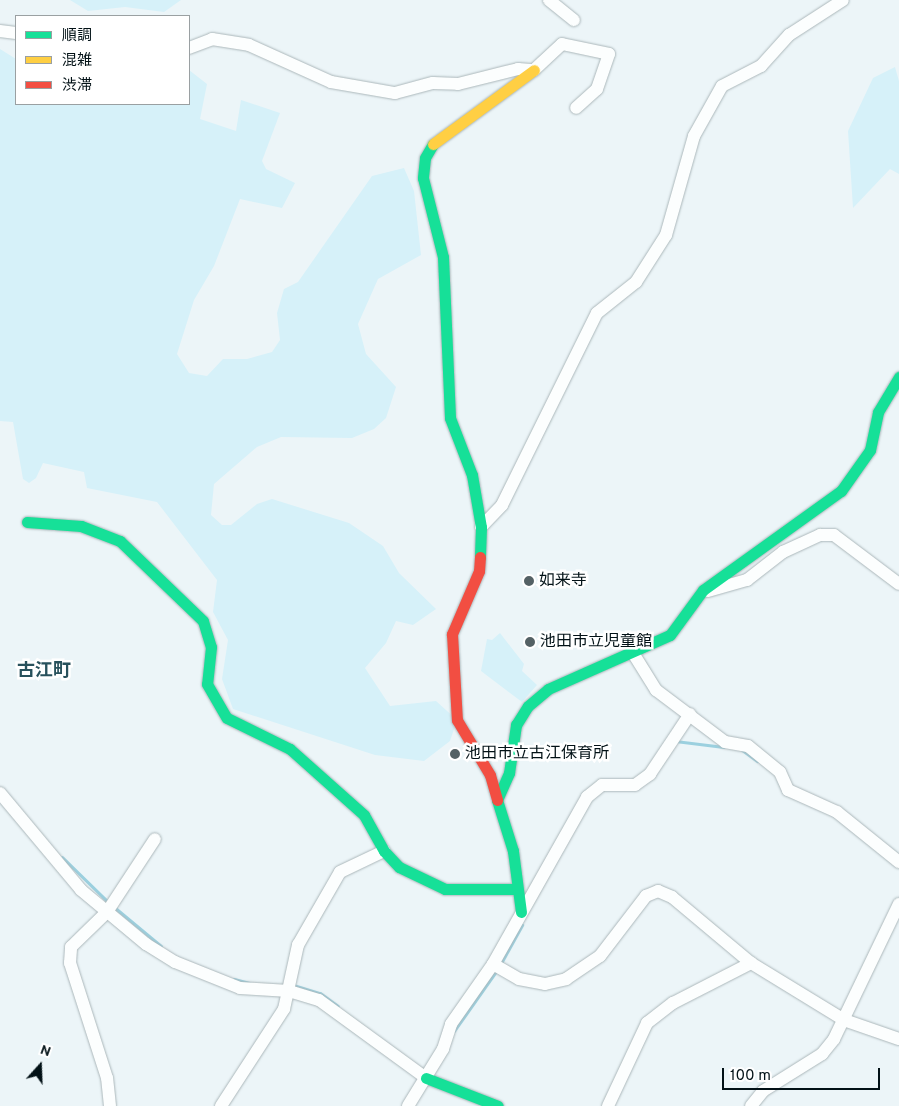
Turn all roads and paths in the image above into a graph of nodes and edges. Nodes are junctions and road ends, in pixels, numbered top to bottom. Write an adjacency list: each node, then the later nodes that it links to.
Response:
1 (549, 0): 3 (street)
2 (843, 0): 11 (street)
3 (574, 20)
4 (0, 32): 5 (street)
5 (15, 33)
6 (190, 48): 7 (street)
7 (534, 70): 8 (street); 11 (street)
8 (576, 108)
9 (899, 378): 13 (street)
10 (27, 522): 19 (street)
11 (481, 527): 17 (street)
12 (899, 584): 13 (street)
13 (702, 590): 14 (street)
14 (633, 653): 15 (street); 17 (street)
15 (690, 714): 20 (street); 24 (street)
16 (0, 794): 23 (street)
17 (496, 800): 21 (street)
18 (155, 839): 23 (street)
19 (384, 851): 21 (street); 27 (street)
20 (899, 862)
21 (515, 889): 24 (street)
22 (899, 904): 28 (street)
23 (107, 912): 27 (street); 31 (street)
24 (521, 912): 26 (street)
25 (751, 963): 26 (street); 28 (street); 35 (street)
26 (493, 964): 30 (street)
27 (290, 991): 30 (street); 32 (street)
28 (844, 1020): 29 (street); 36 (street)
29 (899, 1039)
30 (426, 1078): 33 (street); 34 (street)
31 (110, 1106)
32 (221, 1106)
33 (408, 1106)
34 (498, 1106)
35 (608, 1106)
36 (751, 1106)

